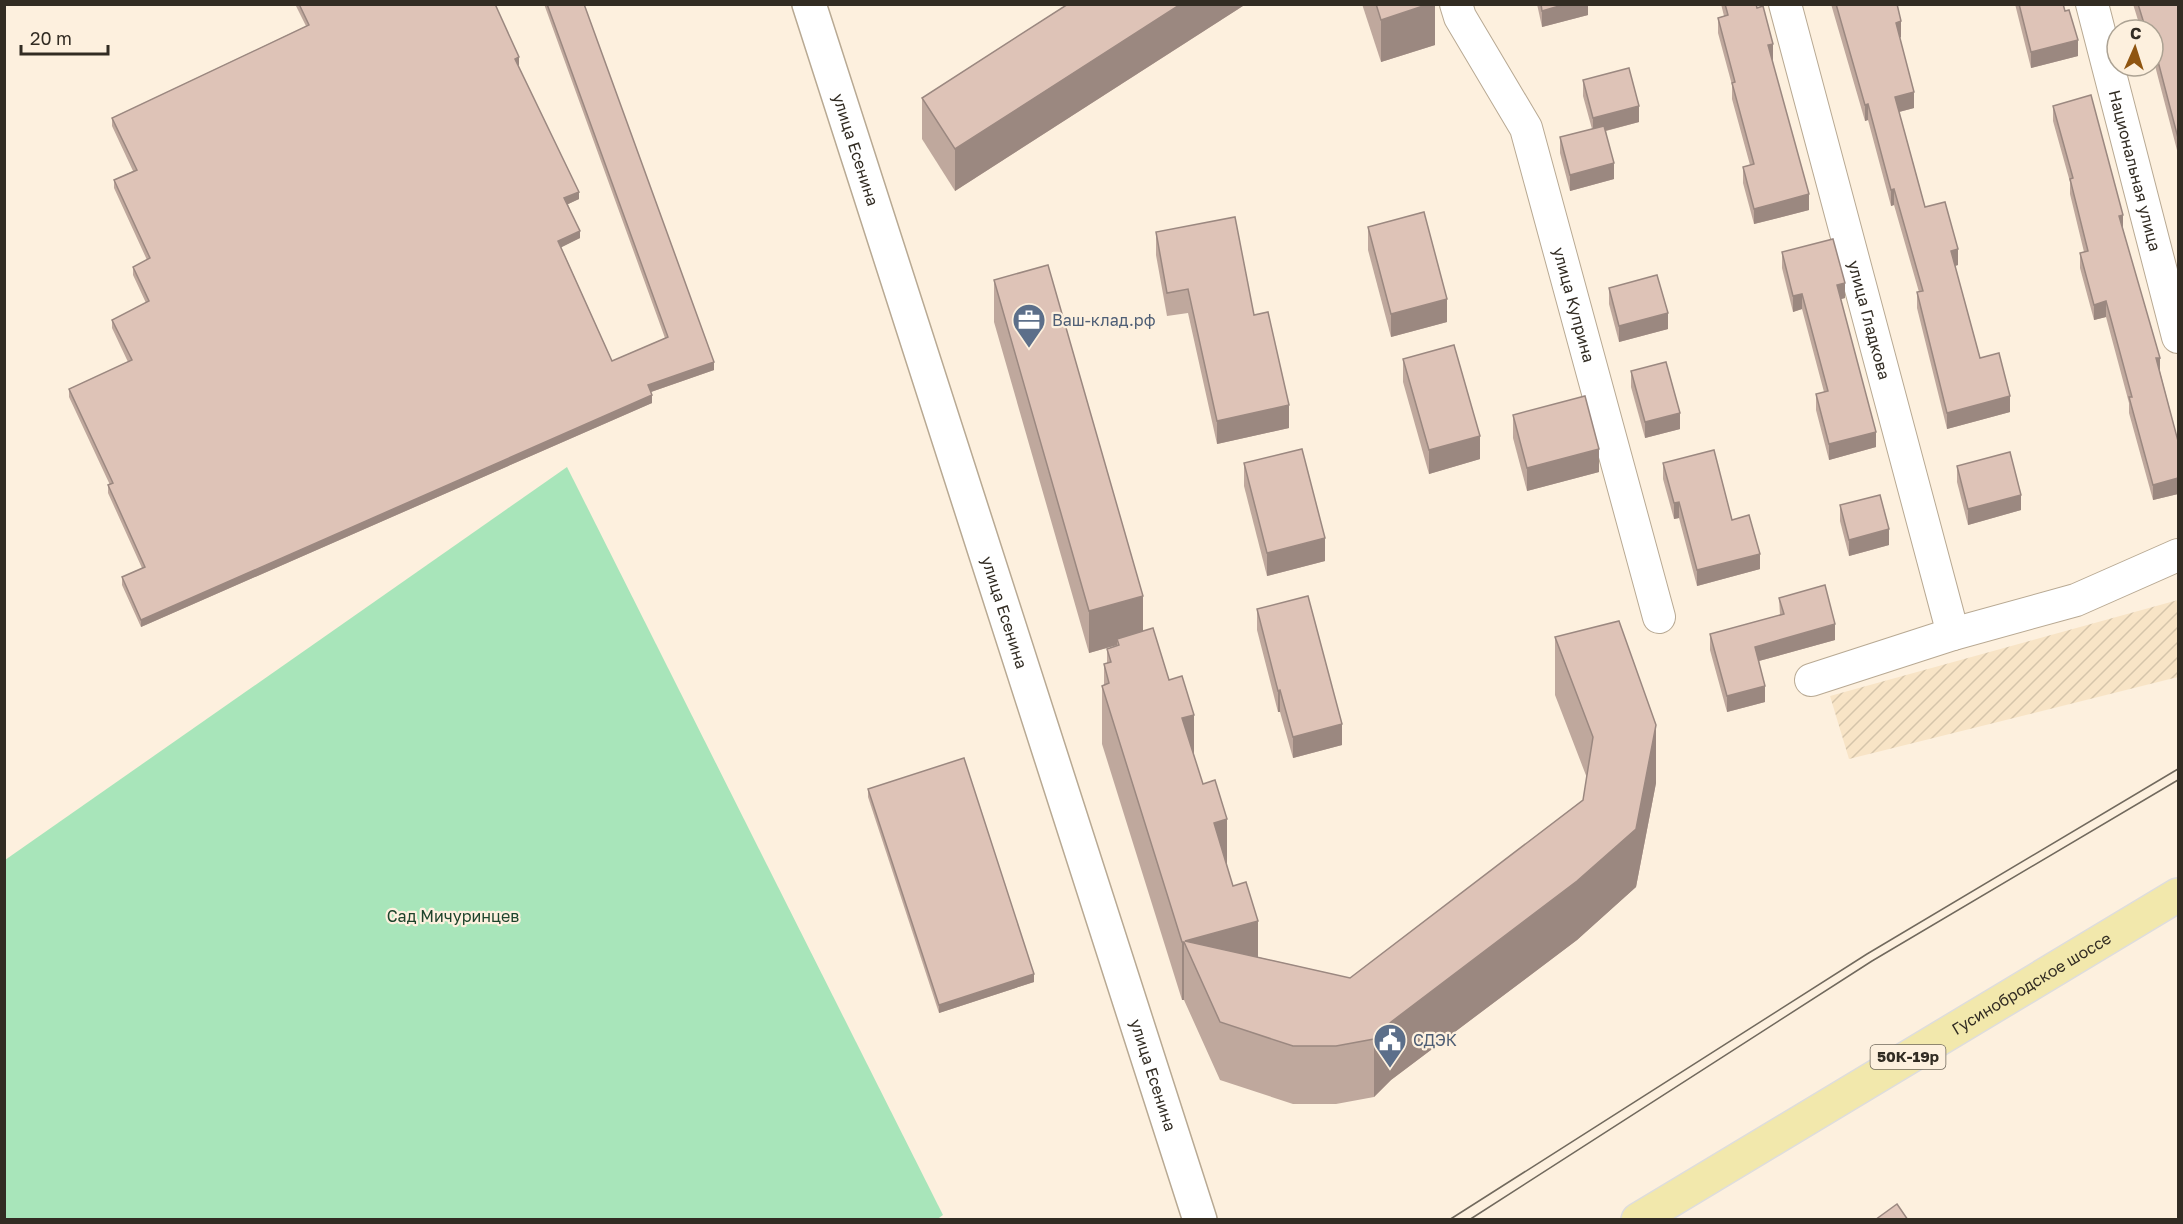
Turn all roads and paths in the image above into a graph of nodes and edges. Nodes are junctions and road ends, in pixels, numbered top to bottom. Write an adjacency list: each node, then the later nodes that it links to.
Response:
1 (809, 4): 11 (street, улица Есенина)
2 (1456, 4): 7 (street, улица Куприна)
3 (1785, 4): 8 (street, улица Гладкова)
4 (2092, 4): 5 (street, Национальная улица)
5 (2178, 337)
6 (2178, 555): 8 (street)
7 (1659, 616)
8 (1953, 634): 9 (street)
9 (1811, 680)
10 (2178, 895): 12 (main road, Гусинобродское шоссе / 50К-19р)
11 (1200, 1220)
12 (1638, 1220)

